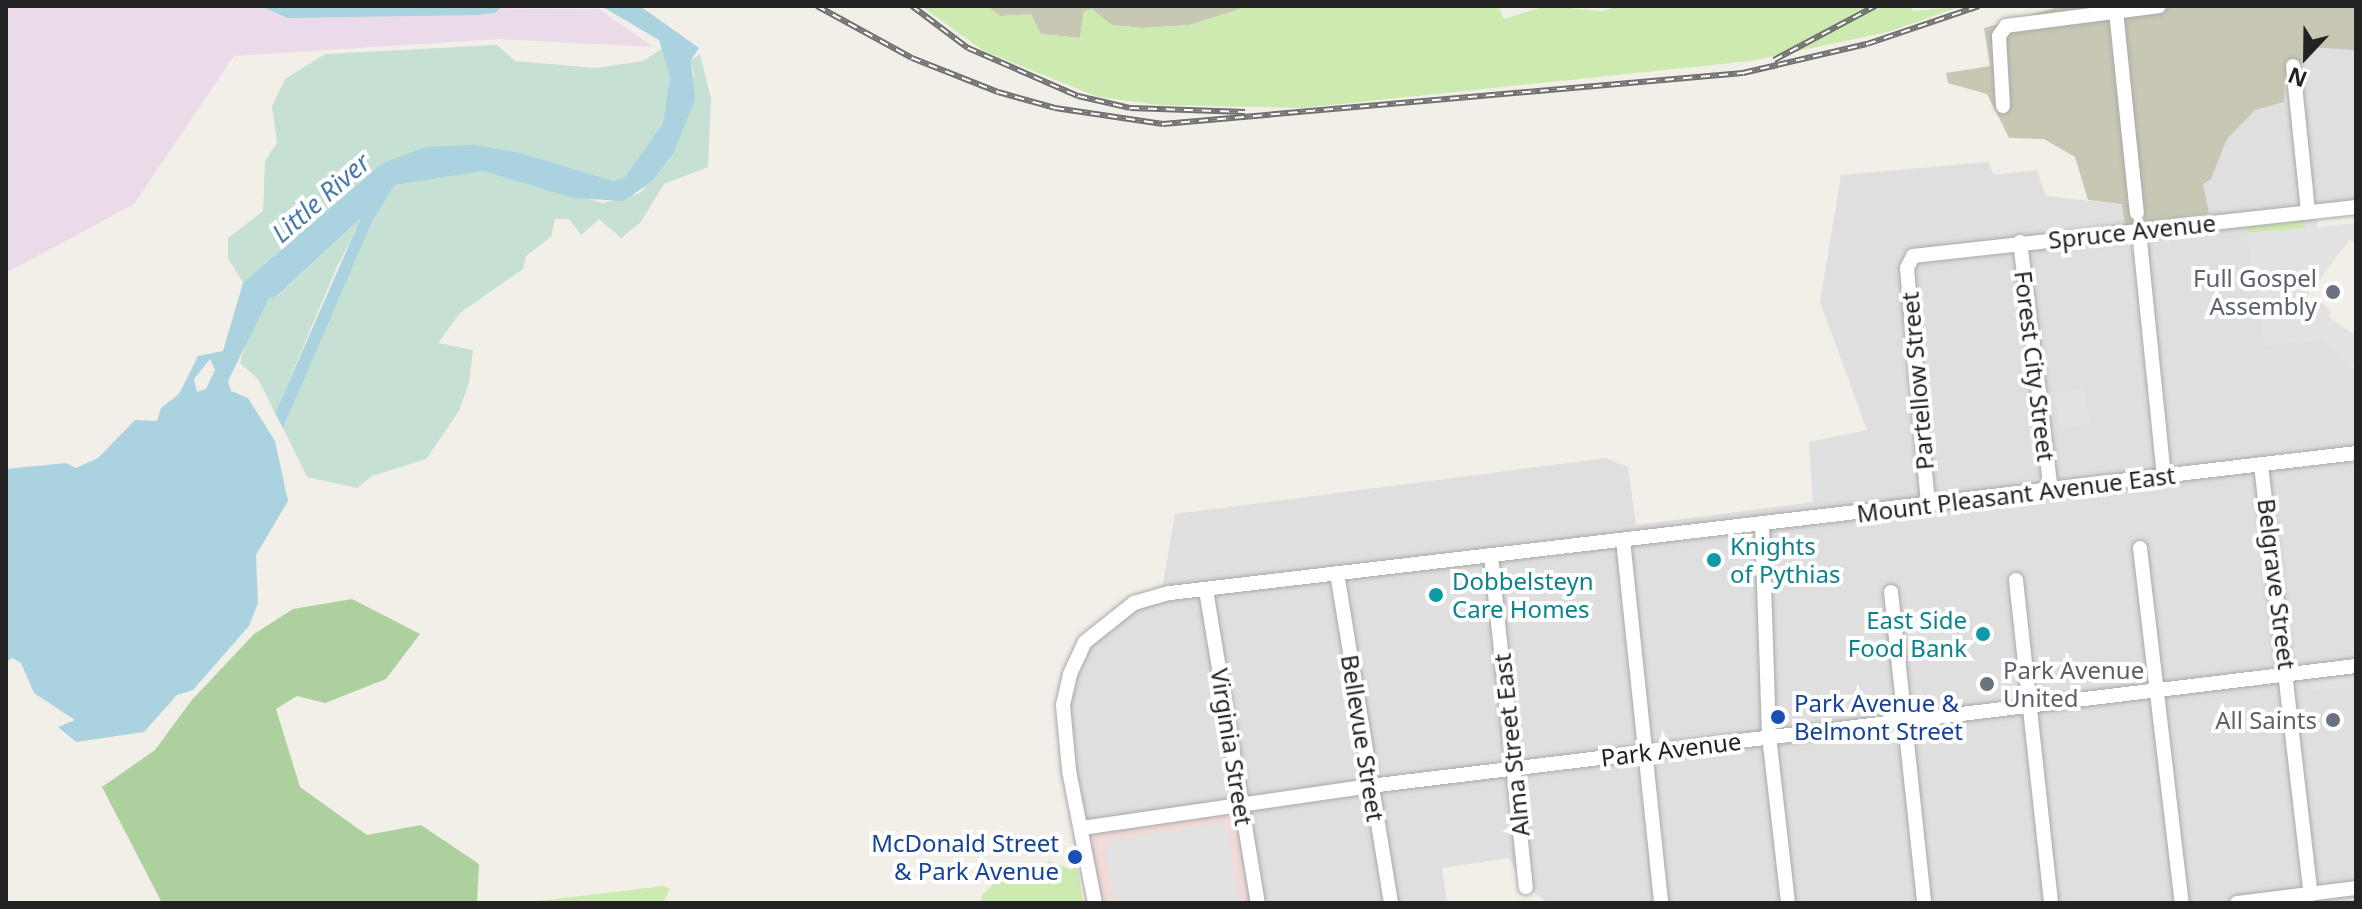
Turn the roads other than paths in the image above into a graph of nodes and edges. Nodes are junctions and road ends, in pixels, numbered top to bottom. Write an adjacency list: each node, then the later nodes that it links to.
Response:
1 (2159, 6): 2 (street)
2 (2116, 11): 4 (street); 7 (street)
3 (2293, 66): 6 (street)
4 (2003, 106)
5 (2356, 207): 6 (street, Spruce Avenue)
6 (2308, 212): 8 (street, Spruce Avenue)
7 (2137, 213)
8 (2139, 231): 9 (street, Spruce Avenue); 13 (street)
9 (2020, 242): 10 (street, Spruce Avenue); 14 (street, Forest City Street)
10 (1910, 258): 15 (street, Partellow Street)
11 (2356, 453): 12 (street, Mount Pleasant Avenue East)
12 (2261, 465): 13 (street, Mount Pleasant Avenue East); 25 (street, Belgrave Street)
13 (2164, 476): 14 (street, Mount Pleasant Avenue East)
14 (2051, 490): 15 (street, Mount Pleasant Avenue East)
15 (1928, 504): 16 (street, Mount Pleasant Avenue East)
16 (1762, 524): 17 (street, Mount Pleasant Avenue East); 29 (street)
17 (1623, 540): 19 (street, Mount Pleasant Avenue East); 30 (street)
18 (2140, 548): 26 (street)
19 (1491, 556): 20 (street, Mount Pleasant Avenue East); 31 (street, Alma Street East)
20 (1337, 573): 22 (street, Mount Pleasant Avenue East); 32 (street, Bellevue Street)
21 (2016, 580): 27 (street)
22 (1206, 590): 33 (street, Virginia Street); 34 (street, Mount Pleasant Avenue East)
23 (1891, 592): 28 (street)
24 (2356, 666): 25 (street, Park Avenue)
25 (2288, 674): 26 (street, Park Avenue); 37 (street, Belgrave Street)
26 (2157, 690): 27 (street, Park Avenue); 45 (street)
27 (2028, 703): 28 (street, Park Avenue); 44 (street)
28 (1904, 718): 29 (street, Park Avenue); 43 (street)
29 (1769, 736): 30 (street, Park Avenue); 42 (street)
30 (1645, 752): 31 (street, Park Avenue); 41 (street)
31 (1514, 769): 32 (street, Park Avenue); 35 (street, Alma Street East)
32 (1370, 786): 33 (street, Park Avenue); 40 (street, Bellevue Street)
33 (1241, 803): 34 (street, Park Avenue); 39 (street, Virginia Street)
34 (1082, 828): 38 (street)
35 (1526, 887)
36 (2356, 888): 37 (street)
37 (2311, 894): 46 (street)
38 (1095, 903)
39 (1258, 903)
40 (1391, 903)
41 (1661, 903)
42 (1788, 903)
43 (1924, 903)
44 (2051, 903)
45 (2182, 903)
46 (2237, 903)

